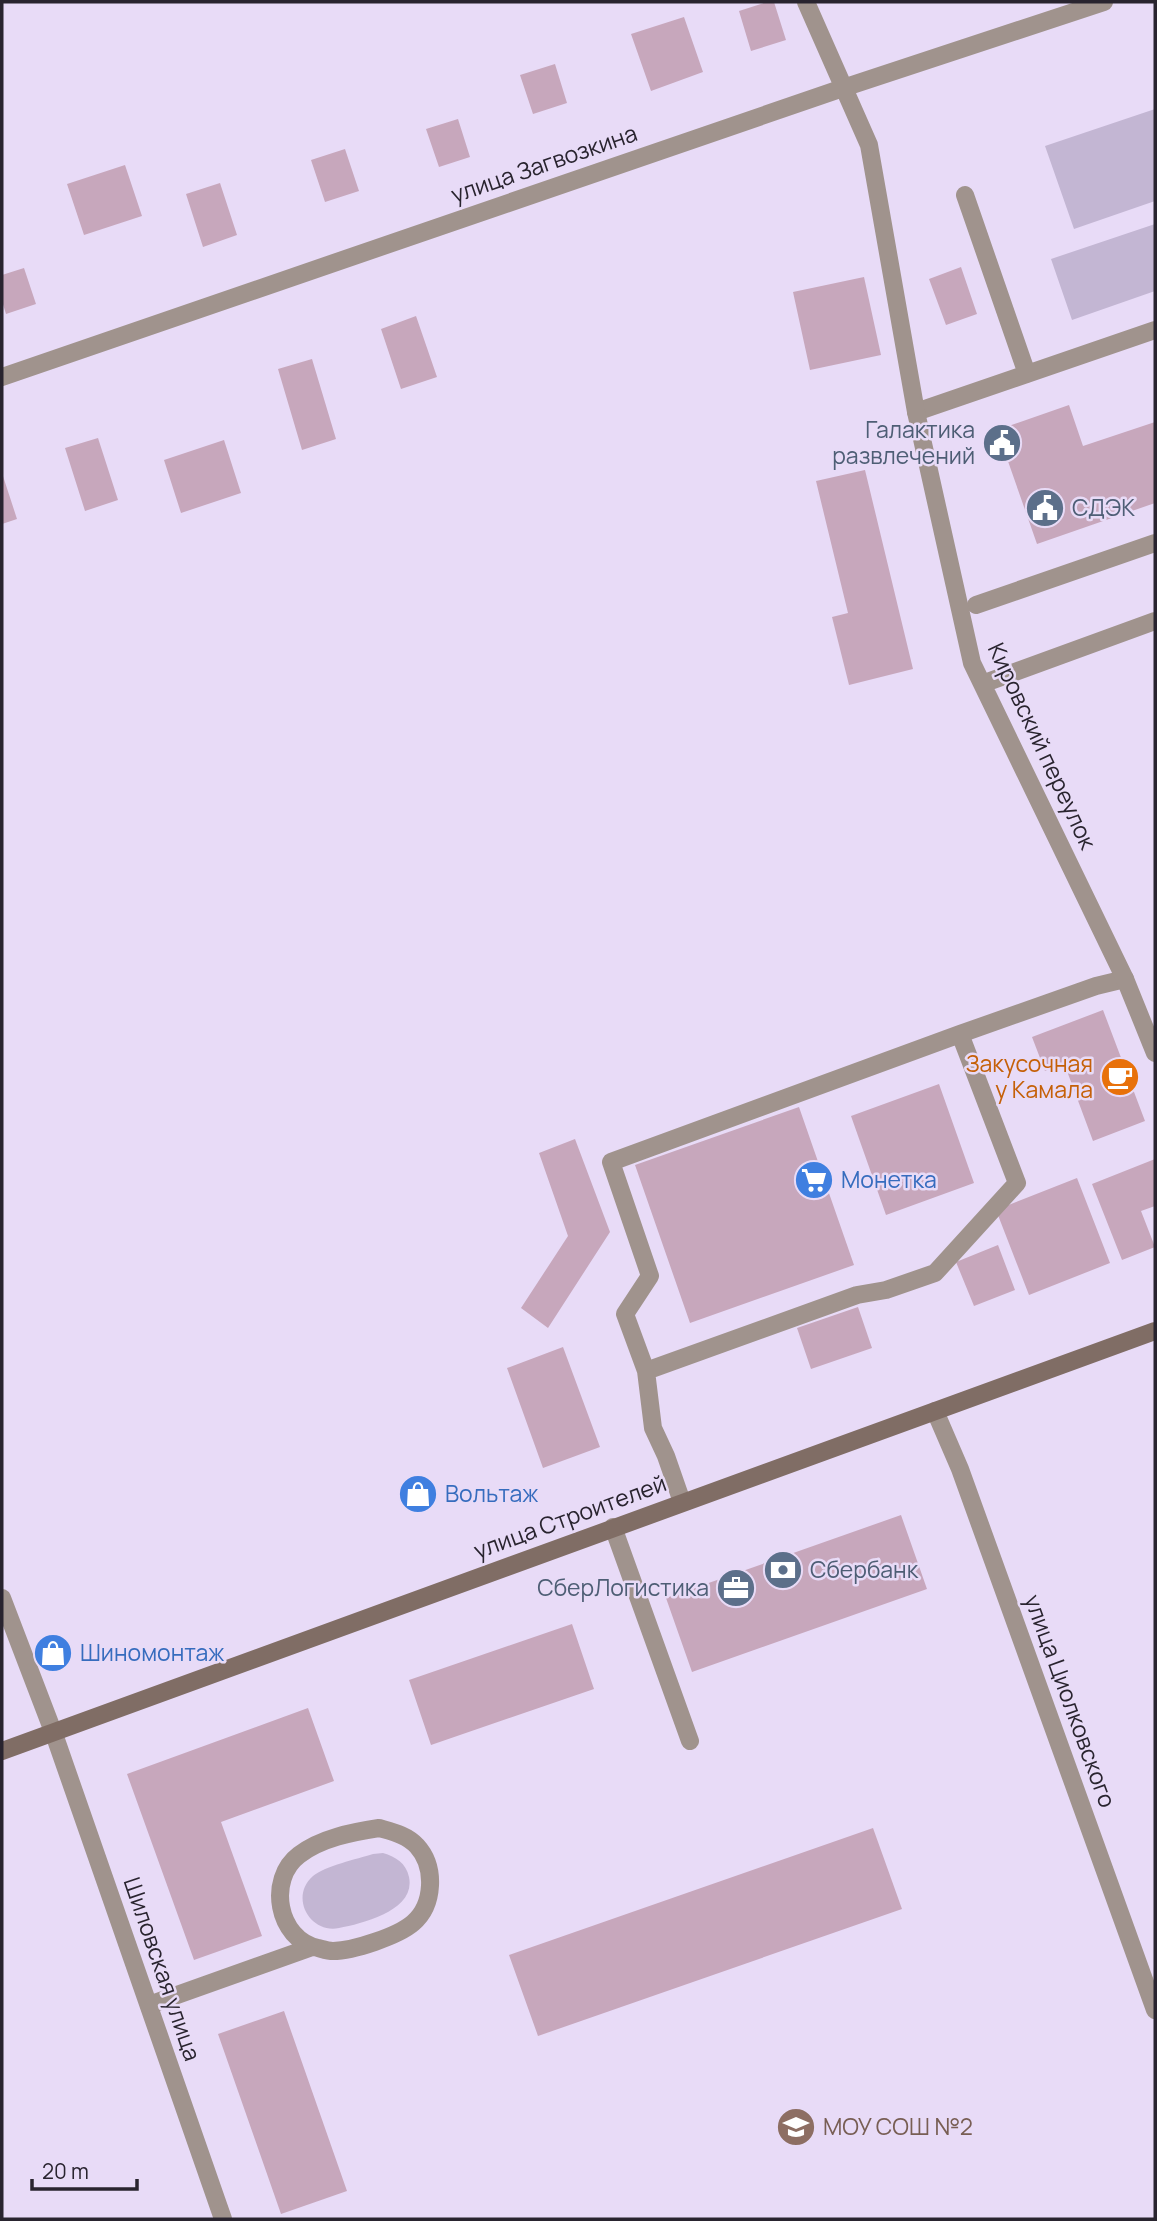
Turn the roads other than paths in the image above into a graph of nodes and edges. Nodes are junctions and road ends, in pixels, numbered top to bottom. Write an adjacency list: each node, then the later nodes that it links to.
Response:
1 (806, 2): 3 (street, Кировский переулок)
2 (1104, 2): 3 (street, улица Загвозкина)
3 (843, 88): 7 (street, улица Загвозкина); 8 (street, Кировский переулок)
4 (965, 195): 6 (street)
5 (1155, 330): 6 (street)
6 (1027, 373): 8 (street)
7 (2, 377)
8 (916, 412): 12 (street, Кировский переулок)
9 (1155, 543): 10 (street)
10 (976, 605)
11 (1155, 621): 12 (street)
12 (982, 684): 13 (street, Кировский переулок)
13 (1125, 979): 14 (street); 15 (street, Кировский переулок)
14 (960, 1034): 17 (street); 17 (street)
15 (1155, 1053)
16 (1155, 1331): 18 (main road, улица Строителей)
17 (646, 1371): 19 (street)
18 (935, 1411): 19 (main road, улица Строителей); 27 (street, улица Циолковского)
19 (682, 1502): 20 (main road, улица Строителей)
20 (613, 1527): 22 (main road, улица Строителей); 23 (street)
21 (2, 1598): 22 (street, Шиловская улица)
22 (54, 1734): 24 (main road, улица Строителей); 26 (street, Шиловская улица)
23 (690, 1741)
24 (2, 1751)
25 (312, 1947): 25 (street); 26 (street)
26 (149, 2005): 28 (street, Шиловская улица)
27 (1155, 2010)
28 (223, 2219)

